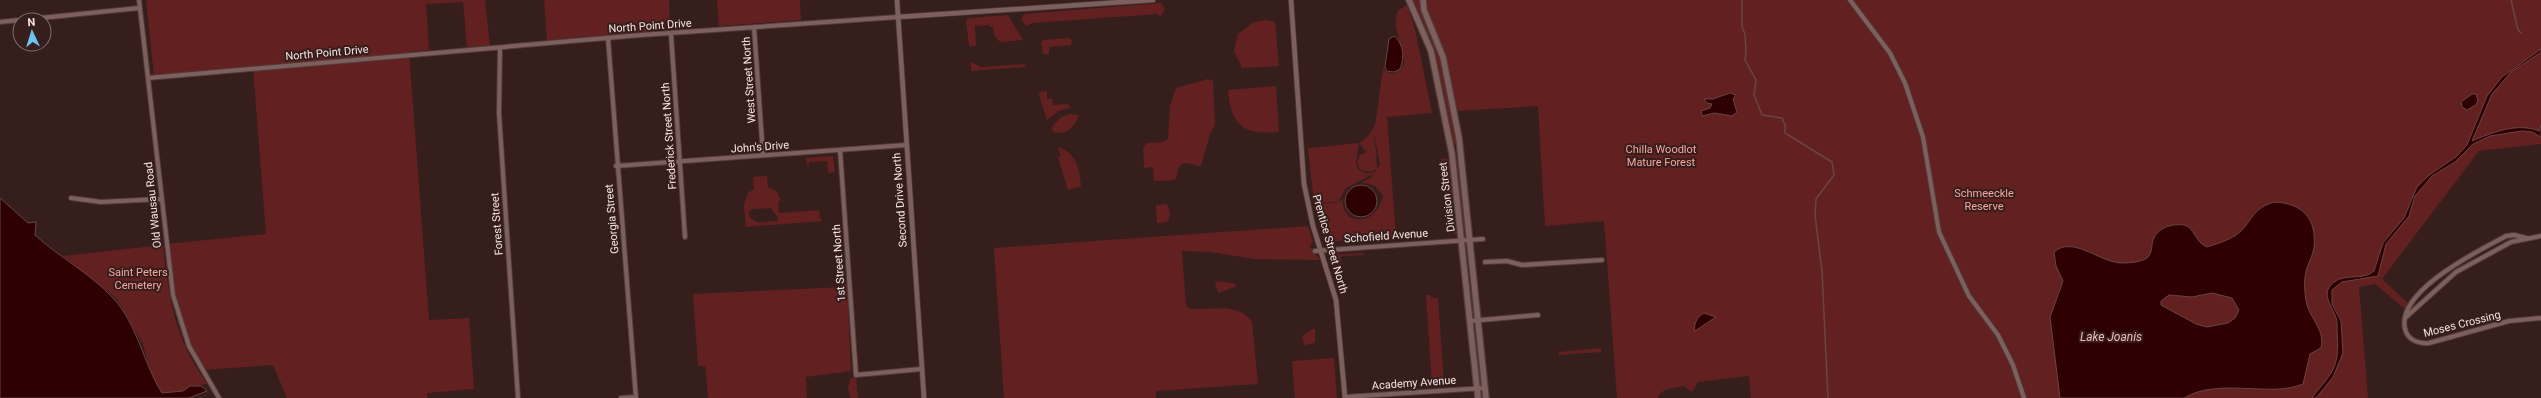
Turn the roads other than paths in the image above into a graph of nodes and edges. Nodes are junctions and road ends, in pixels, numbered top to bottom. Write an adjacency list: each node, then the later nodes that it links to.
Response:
1 (139, 0): 8 (street, Old Wausau Road)
2 (897, 0): 9 (street, Second Drive North)
3 (1153, 0): 9 (street, North Point Drive)
4 (1291, 0): 31 (street, Prentice Street North)
5 (1409, 0): 29 (main road, Division Street)
6 (1423, 0): 30 (main road, Division Street)
7 (1850, 0): 51 (street)
8 (139, 8): 10 (street); 17 (street, Old Wausau Road)
9 (898, 16): 13 (street, North Point Drive); 18 (street, Second Drive North)
10 (52, 17)
11 (12, 21): 12 (street)
12 (0, 22)
13 (754, 27): 14 (street, North Point Drive); 20 (street, West Street North)
14 (671, 34): 15 (street, North Point Drive); 21 (street, Frederick Street North)
15 (608, 38): 16 (street, North Point Drive); 22 (street, Georgia Street)
16 (500, 48): 17 (street, North Point Drive); 46 (street, Forest Street)
17 (148, 78): 24 (street, Old Wausau Road)
18 (906, 145): 19 (street, John's Drive); 40 (street, Second Drive North)
19 (840, 150): 20 (street, John's Drive); 40 (street, 1st Street North)
20 (763, 155): 21 (street, John's Drive)
21 (679, 161): 22 (street, John's Drive); 26 (street, Frederick Street North)
22 (616, 166): 43 (street, Georgia Street)
23 (71, 198): 24 (street)
24 (161, 199): 45 (street, Old Wausau Road)
25 (2541, 236): 27 (street)
26 (685, 237)
27 (2526, 238): 36 (street); 36 (street)
28 (1483, 239): 30 (street, Schofield Avenue)
29 (1462, 240): 30 (street, Schofield Avenue); 31 (street, Schofield Avenue); 38 (main road, Division Street)
30 (1470, 240): 39 (main road, Division Street)
31 (1322, 250): 32 (street, Schofield Avenue); 44 (street, Prentice Street North)
32 (1315, 251)
33 (1602, 260): 34 (street)
34 (1485, 262)
35 (1538, 314): 39 (street)
36 (2405, 318): 37 (street, Moses Crossing)
37 (2541, 318)
38 (1470, 321): 39 (street); 41 (main road, Division Street)
39 (1478, 321): 42 (main road, Division Street)
40 (921, 369): 48 (street, Second Drive North)
41 (1477, 388): 42 (street, Academy Avenue); 44 (street, Academy Avenue); 49 (main road, Division Street)
42 (1484, 388): 50 (main road, Division Street)
43 (636, 397): 47 (street)
44 (1345, 397)
45 (219, 398)
46 (518, 398)
47 (621, 398)
48 (924, 398)
49 (1478, 398)
50 (1486, 398)
51 (2024, 398)

